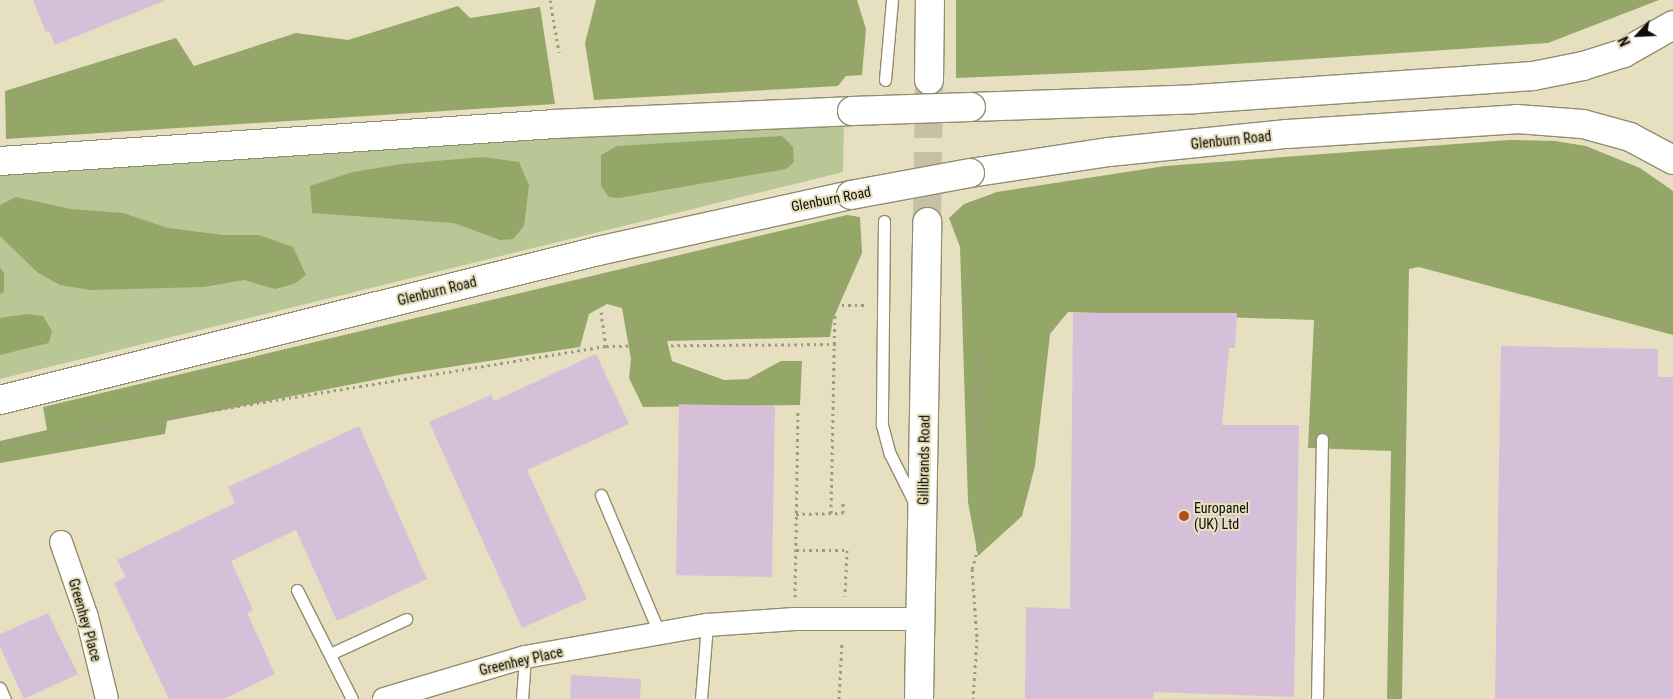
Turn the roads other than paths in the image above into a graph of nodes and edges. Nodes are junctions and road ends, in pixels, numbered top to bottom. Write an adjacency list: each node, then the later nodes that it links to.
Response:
1 (892, 0): 4 (lane)
2 (930, 0): 5 (main road)
3 (1673, 25): 6 (main road)
4 (885, 80)
5 (929, 80)
6 (1372, 88): 7 (main road); 9 (main road, bridge)
7 (1376, 128): 8 (main road, Glenburn Road); 12 (main road, Glenburn Road, bridge)
8 (1673, 160)
9 (0, 162)
10 (884, 221): 15 (lane)
11 (927, 222): 15 (main road, Gillibrands Road)
12 (0, 400)
13 (1322, 439): 32 (lane)
14 (601, 495): 21 (lane)
15 (924, 522): 19 (main road, Gillibrands Road)
16 (61, 542): 26 (street, Greenhey Place)
17 (297, 590): 22 (lane)
18 (406, 619): 22 (lane)
19 (922, 619): 20 (street, Greenhey Place); 31 (main road, Gillibrands Road)
20 (707, 625): 21 (street, Greenhey Place); 30 (lane)
21 (660, 635): 23 (street, Greenhey Place)
22 (330, 654): 27 (lane)
23 (525, 657): 28 (street, Greenhey Place); 29 (lane)
24 (0, 688): 25 (lane)
25 (5, 699)
26 (107, 699)
27 (352, 699)
28 (384, 699)
29 (522, 699)
30 (701, 699)
31 (918, 699)
32 (1317, 699)

